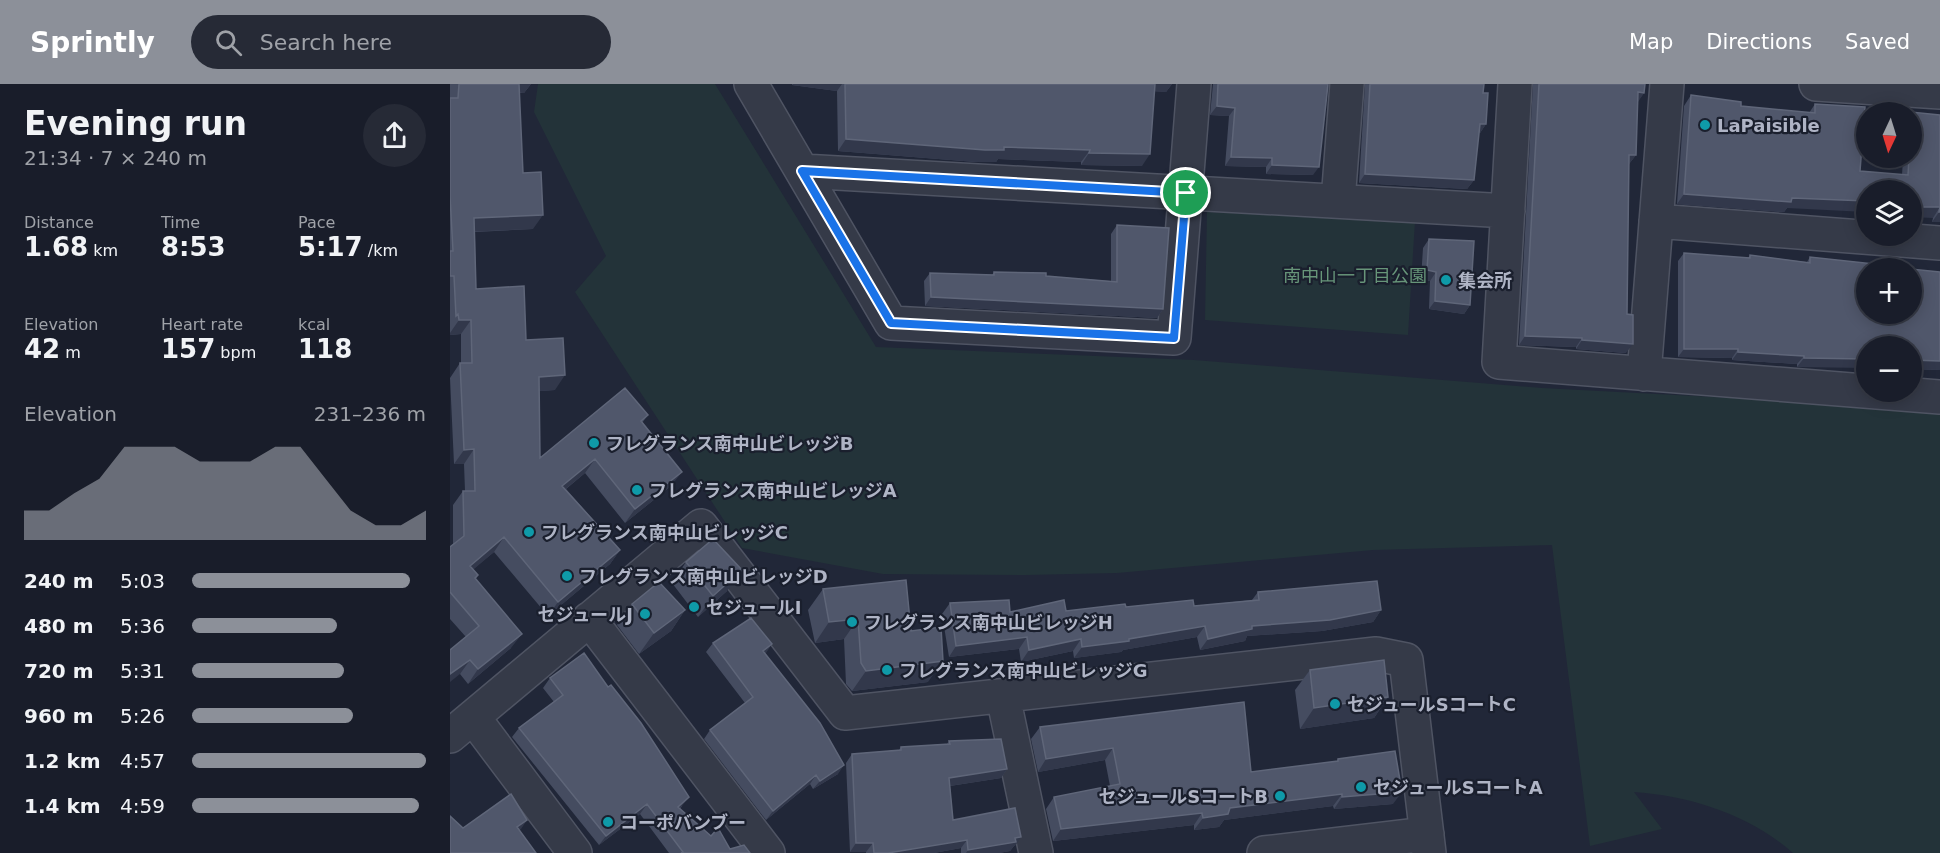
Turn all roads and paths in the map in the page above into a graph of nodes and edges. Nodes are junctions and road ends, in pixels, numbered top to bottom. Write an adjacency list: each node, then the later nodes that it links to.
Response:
1 (751, 84): 8 (street)
2 (1194, 84): 9 (street)
3 (1347, 84): 10 (street)
4 (1515, 84): 11 (street)
5 (1667, 84): 12 (street)
6 (1816, 84): 7 (street)
7 (1940, 92)
8 (802, 171): 9 (street); 9 (street)
9 (1186, 193): 10 (street)
10 (1338, 201): 11 (street)
11 (1508, 212): 14 (street)
12 (1656, 220): 13 (street); 14 (street)
13 (1940, 243)
14 (1644, 374): 15 (street)
15 (1940, 397)
16 (589, 619): 17 (street); 18 (street); 22 (street)
17 (1003, 696): 19 (street); 23 (street)
18 (461, 726): 21 (street)
19 (1428, 844): 20 (street)
20 (1334, 849): 24 (street)
21 (575, 853)
22 (768, 853)
23 (1036, 853)
24 (1264, 853)

